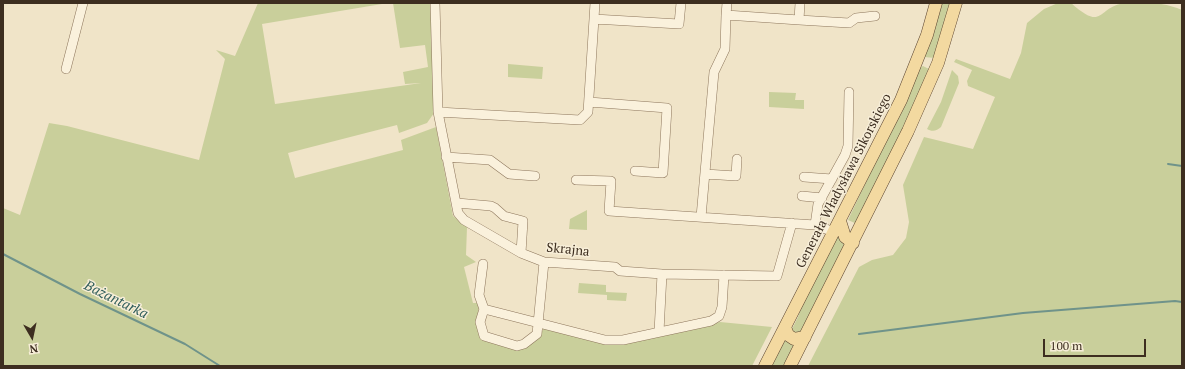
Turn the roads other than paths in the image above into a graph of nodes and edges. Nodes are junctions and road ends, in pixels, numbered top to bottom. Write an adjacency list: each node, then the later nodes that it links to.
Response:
1 (83, 3): 15 (street)
2 (435, 3): 18 (street, Skrajna)
3 (595, 3): 11 (street)
4 (681, 3): 11 (street)
5 (727, 3): 9 (street)
6 (800, 3): 12 (street)
7 (936, 3): 14 (main road, Generała Władysława Sikorskiego)
8 (956, 3): 13 (main road)
9 (726, 15): 12 (street); 22 (street)
10 (875, 16): 12 (street)
11 (594, 19): 17 (street)
12 (798, 20)
13 (938, 63): 14 (main road); 35 (main road)
14 (917, 64): 31 (main road, Generała Władysława Sikorskiego)
15 (66, 69)
16 (849, 92): 25 (street)
17 (589, 102): 18 (street); 21 (street)
18 (438, 112): 19 (street, Skrajna)
19 (446, 157): 23 (street); 29 (street, Skrajna)
20 (737, 159): 22 (street)
21 (635, 171)
22 (705, 174): 30 (street)
23 (536, 176)
24 (804, 176): 25 (street)
25 (832, 179): 28 (street)
26 (576, 180): 30 (street)
27 (802, 196): 28 (street)
28 (822, 198): 33 (street)
29 (456, 203): 36 (street, Skrajna); 36 (street)
30 (702, 217): 32 (street)
31 (840, 221): 34 (main road, Generała Władysława Sikorskiego); 35 (main road)
32 (792, 223): 33 (street); 40 (street, Skrajna)
33 (814, 225): 34 (street)
34 (834, 232): 43 (main road, Generała Władysława Sikorskiego)
35 (853, 243): 45 (main road)
36 (521, 253): 37 (street, Skrajna)
37 (544, 262): 39 (street, Skrajna); 42 (street)
38 (483, 264): 41 (street)
39 (662, 274): 40 (street, Skrajna); 44 (street)
40 (724, 275): 44 (street)
41 (484, 309): 42 (street); 42 (street)
42 (540, 324): 44 (street)
43 (785, 327): 45 (main road); 46 (main road, Generała Władysława Sikorskiego)
44 (659, 332)
45 (805, 337): 47 (main road)
46 (765, 366)
47 (790, 366)

